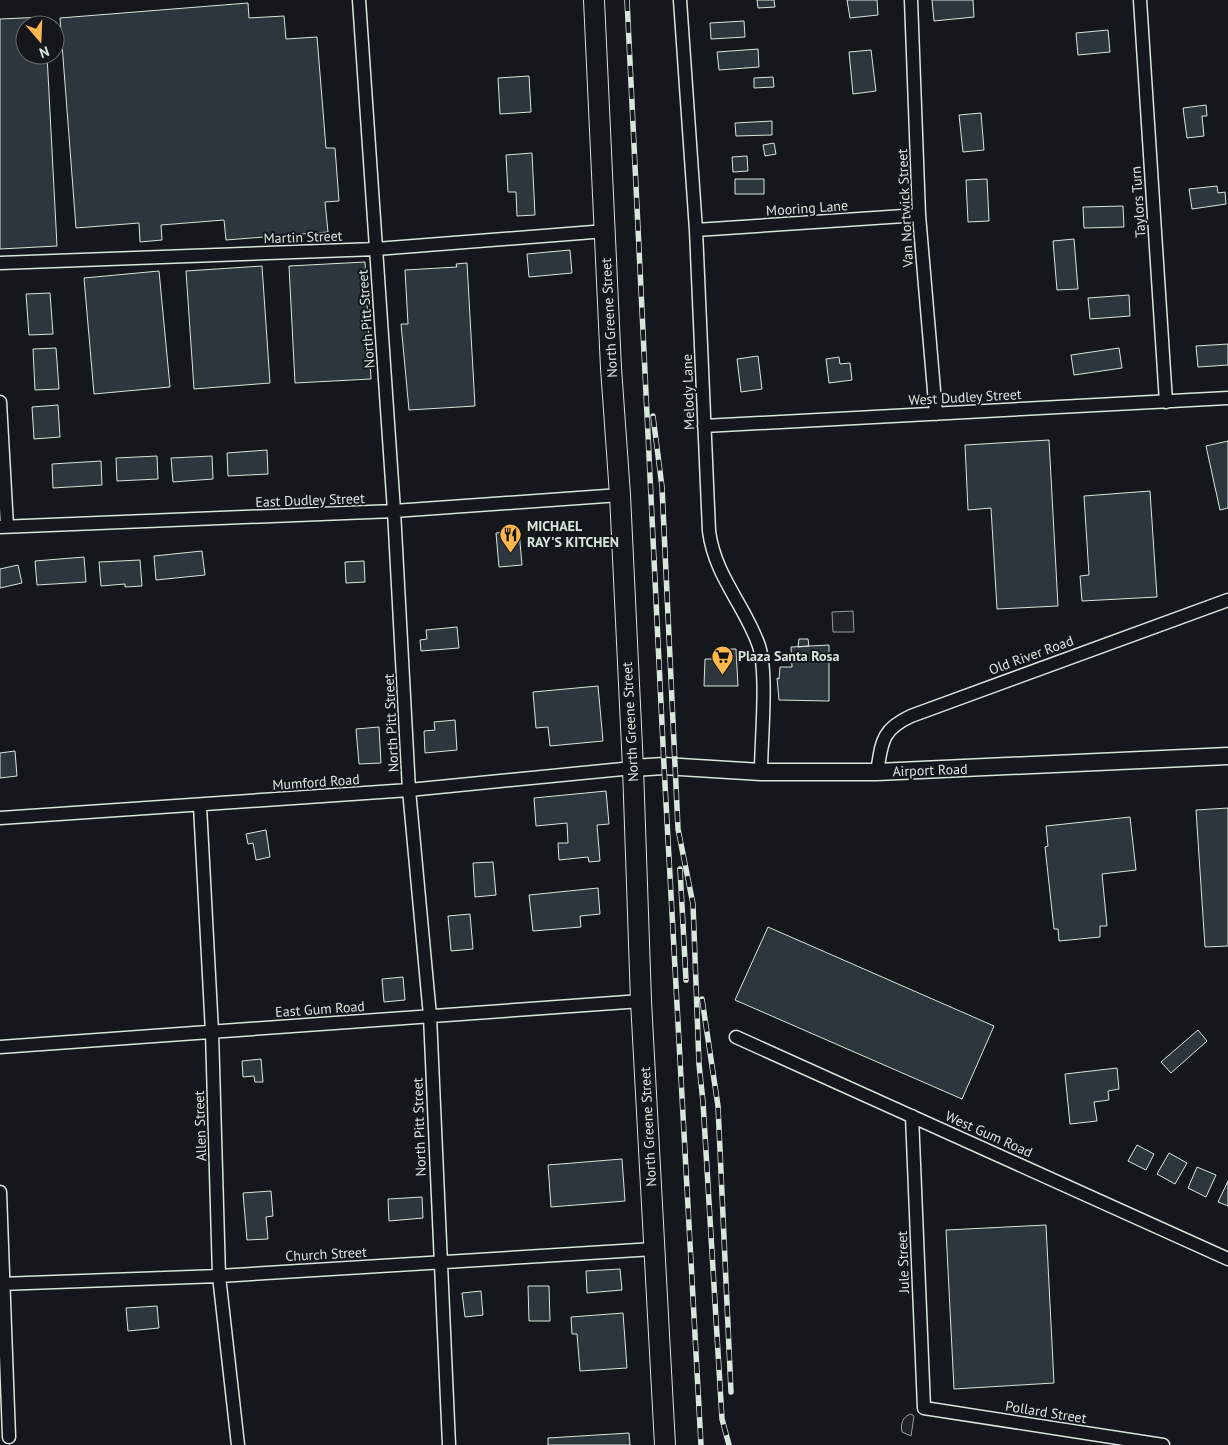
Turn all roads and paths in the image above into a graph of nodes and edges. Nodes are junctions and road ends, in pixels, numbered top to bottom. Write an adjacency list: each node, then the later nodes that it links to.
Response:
1 (359, 0): 9 (street, North Pitt Street)
2 (594, 0): 8 (main road, North Greene Street)
3 (680, 0): 7 (street, Melody Lane)
4 (911, 0): 6 (street, Van Nortwick Street)
5 (1140, 0): 13 (street, Taylors Turn)
6 (919, 215): 7 (street, Mooring Lane); 14 (street, Van Nortwick Street)
7 (696, 230): 15 (street, Melody Lane)
8 (606, 231): 9 (street, Martin Street); 16 (main road, North Greene Street)
9 (376, 249): 10 (street, Martin Street); 17 (street, North Pitt Street)
10 (0, 263)
11 (1228, 398): 13 (street, West Dudley Street)
12 (0, 402): 18 (street)
13 (1166, 402): 14 (street, West Dudley Street)
14 (936, 414): 15 (street, West Dudley Street)
15 (704, 426): 22 (street, Melody Lane)
16 (620, 494): 17 (street, East Dudley Street); 21 (main road, North Greene Street)
17 (394, 511): 18 (street, East Dudley Street); 24 (street, North Pitt Street)
18 (4, 527)
19 (1228, 600): 23 (street, Old River Road)
20 (1228, 756): 23 (street, Airport Road)
21 (633, 768): 22 (street, Airport Road); 24 (street, Mumford Road); 27 (main road, North Greene Street)
22 (761, 772): 23 (street, Airport Road)
23 (877, 772)
24 (409, 790): 25 (street, Mumford Road); 28 (street, North Pitt Street)
25 (200, 806): 26 (street, Mumford Road); 29 (street, Allen Street)
26 (0, 818)
27 (641, 1001): 28 (street, East Gum Road); 34 (main road, North Greene Street)
28 (430, 1016): 29 (street, East Gum Road); 36 (street, North Pitt Street)
29 (212, 1032): 31 (street, East Gum Road); 37 (street, Allen Street)
30 (736, 1037): 32 (street, West Gum Road)
31 (0, 1046)
32 (912, 1116): 35 (street, West Gum Road); 39 (street, Jule Street)
33 (0, 1192): 38 (street)
34 (654, 1250): 36 (street, Church Street); 43 (main road, North Greene Street)
35 (1228, 1259)
36 (439, 1262): 37 (street, Church Street); 42 (street, North Pitt Street)
37 (219, 1276): 38 (street, Church Street); 41 (street, Allen Street)
38 (1, 1284): 40 (street)
39 (924, 1408): 44 (street, Pollard Street)
40 (9, 1437)
41 (238, 1445)
42 (449, 1445)
43 (665, 1445)
44 (1163, 1445)

